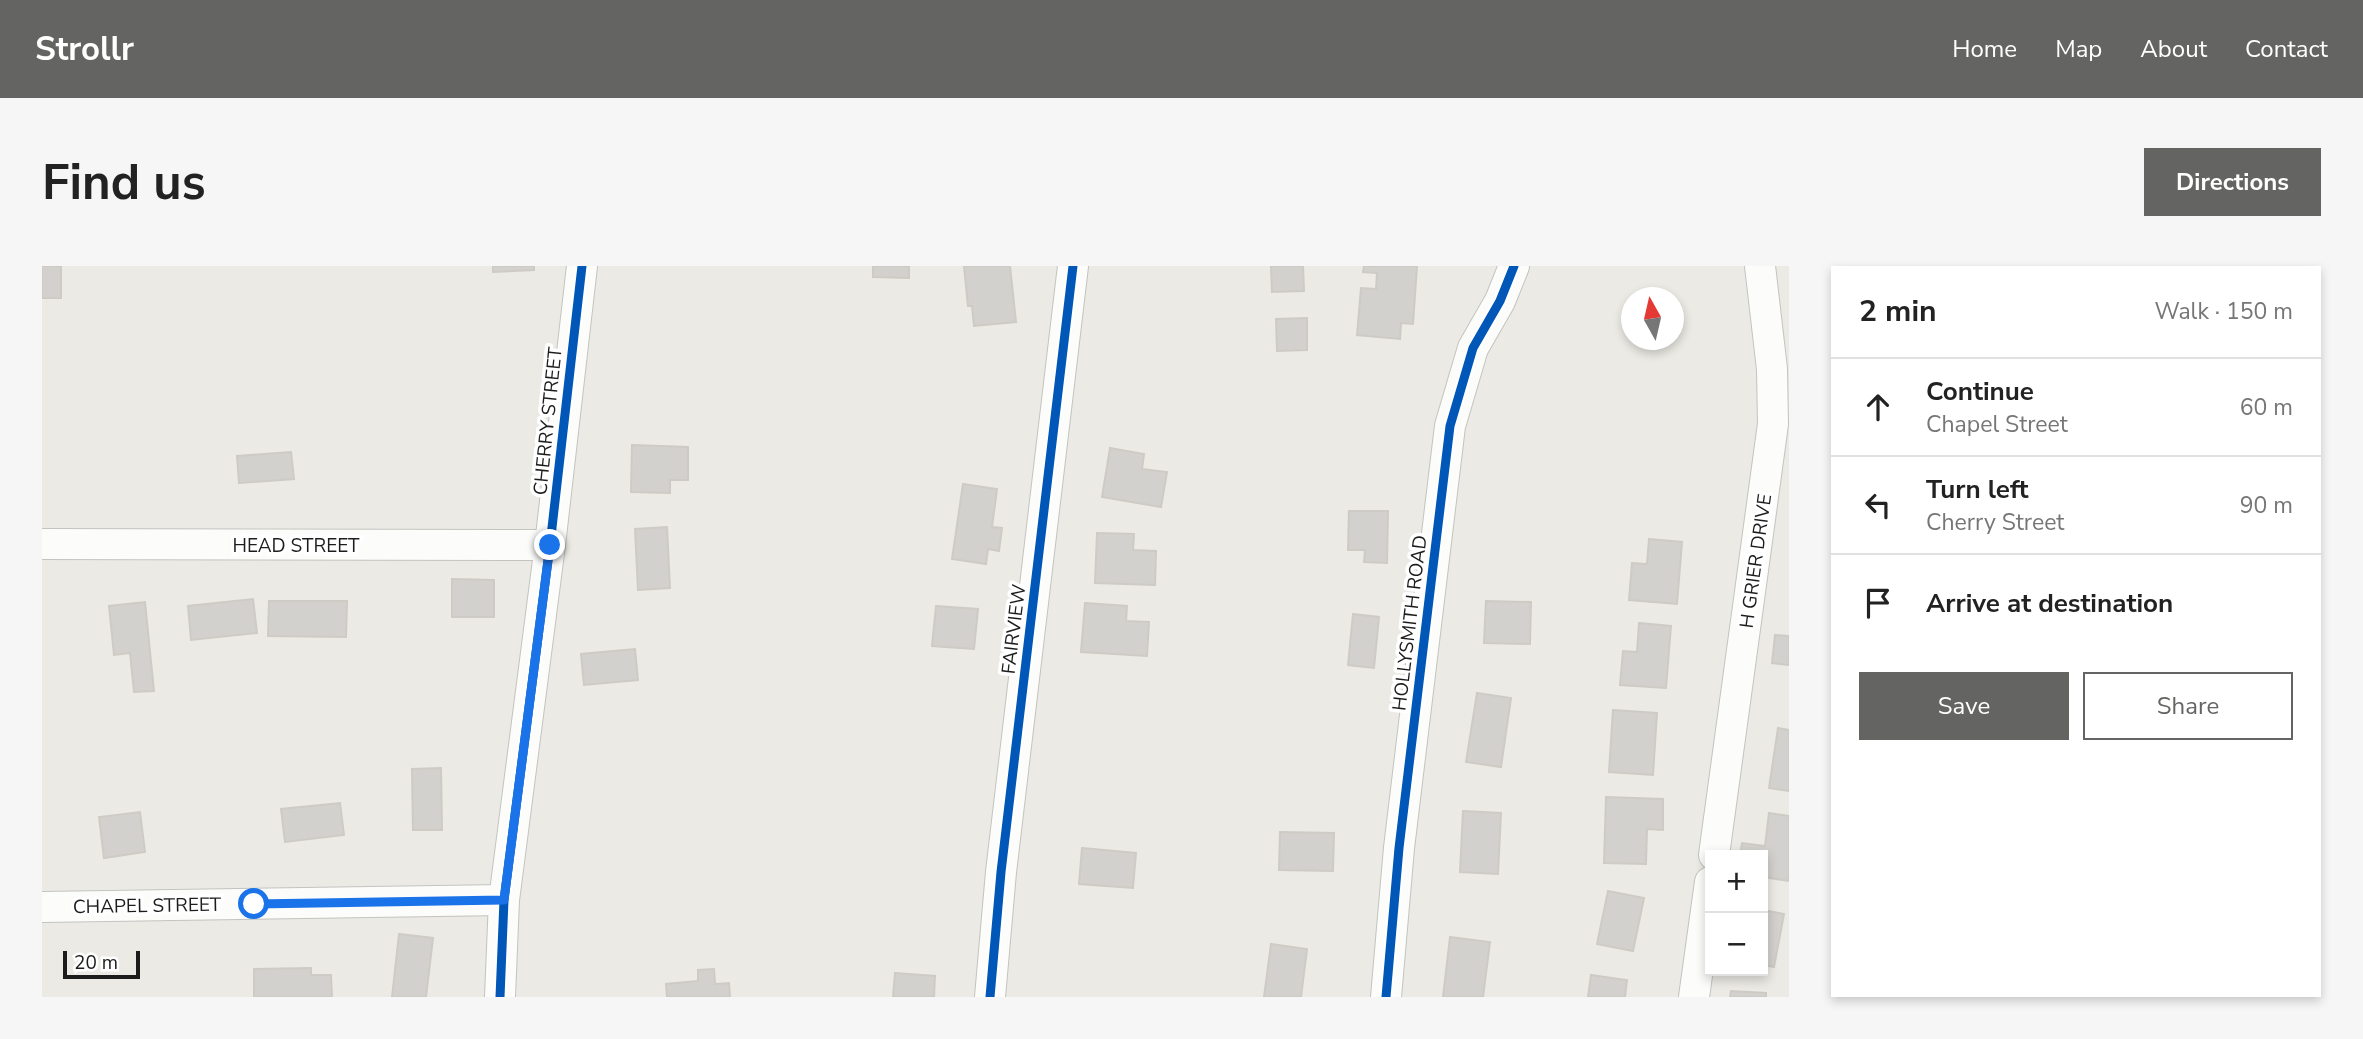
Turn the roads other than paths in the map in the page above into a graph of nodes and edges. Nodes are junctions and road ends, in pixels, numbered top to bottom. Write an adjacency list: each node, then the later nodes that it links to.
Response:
1 (582, 266): 6 (street, CHERRY STREET)
2 (1073, 266): 12 (street, FAIRVIEW)
3 (1514, 266): 13 (street, HOLLYSMITH ROAD)
4 (1760, 266): 7 (street, H GRIER DRIVE)
5 (42, 544): 6 (street, HEAD STREET)
6 (550, 545): 8 (street, CHERRY STREET)
7 (1715, 850)
8 (504, 900): 9 (street, CHAPEL STREET); 11 (street, CHERRY STREET)
9 (42, 907)
10 (1706, 913): 14 (street)
11 (500, 997)
12 (990, 997)
13 (1386, 997)
14 (1694, 997)

